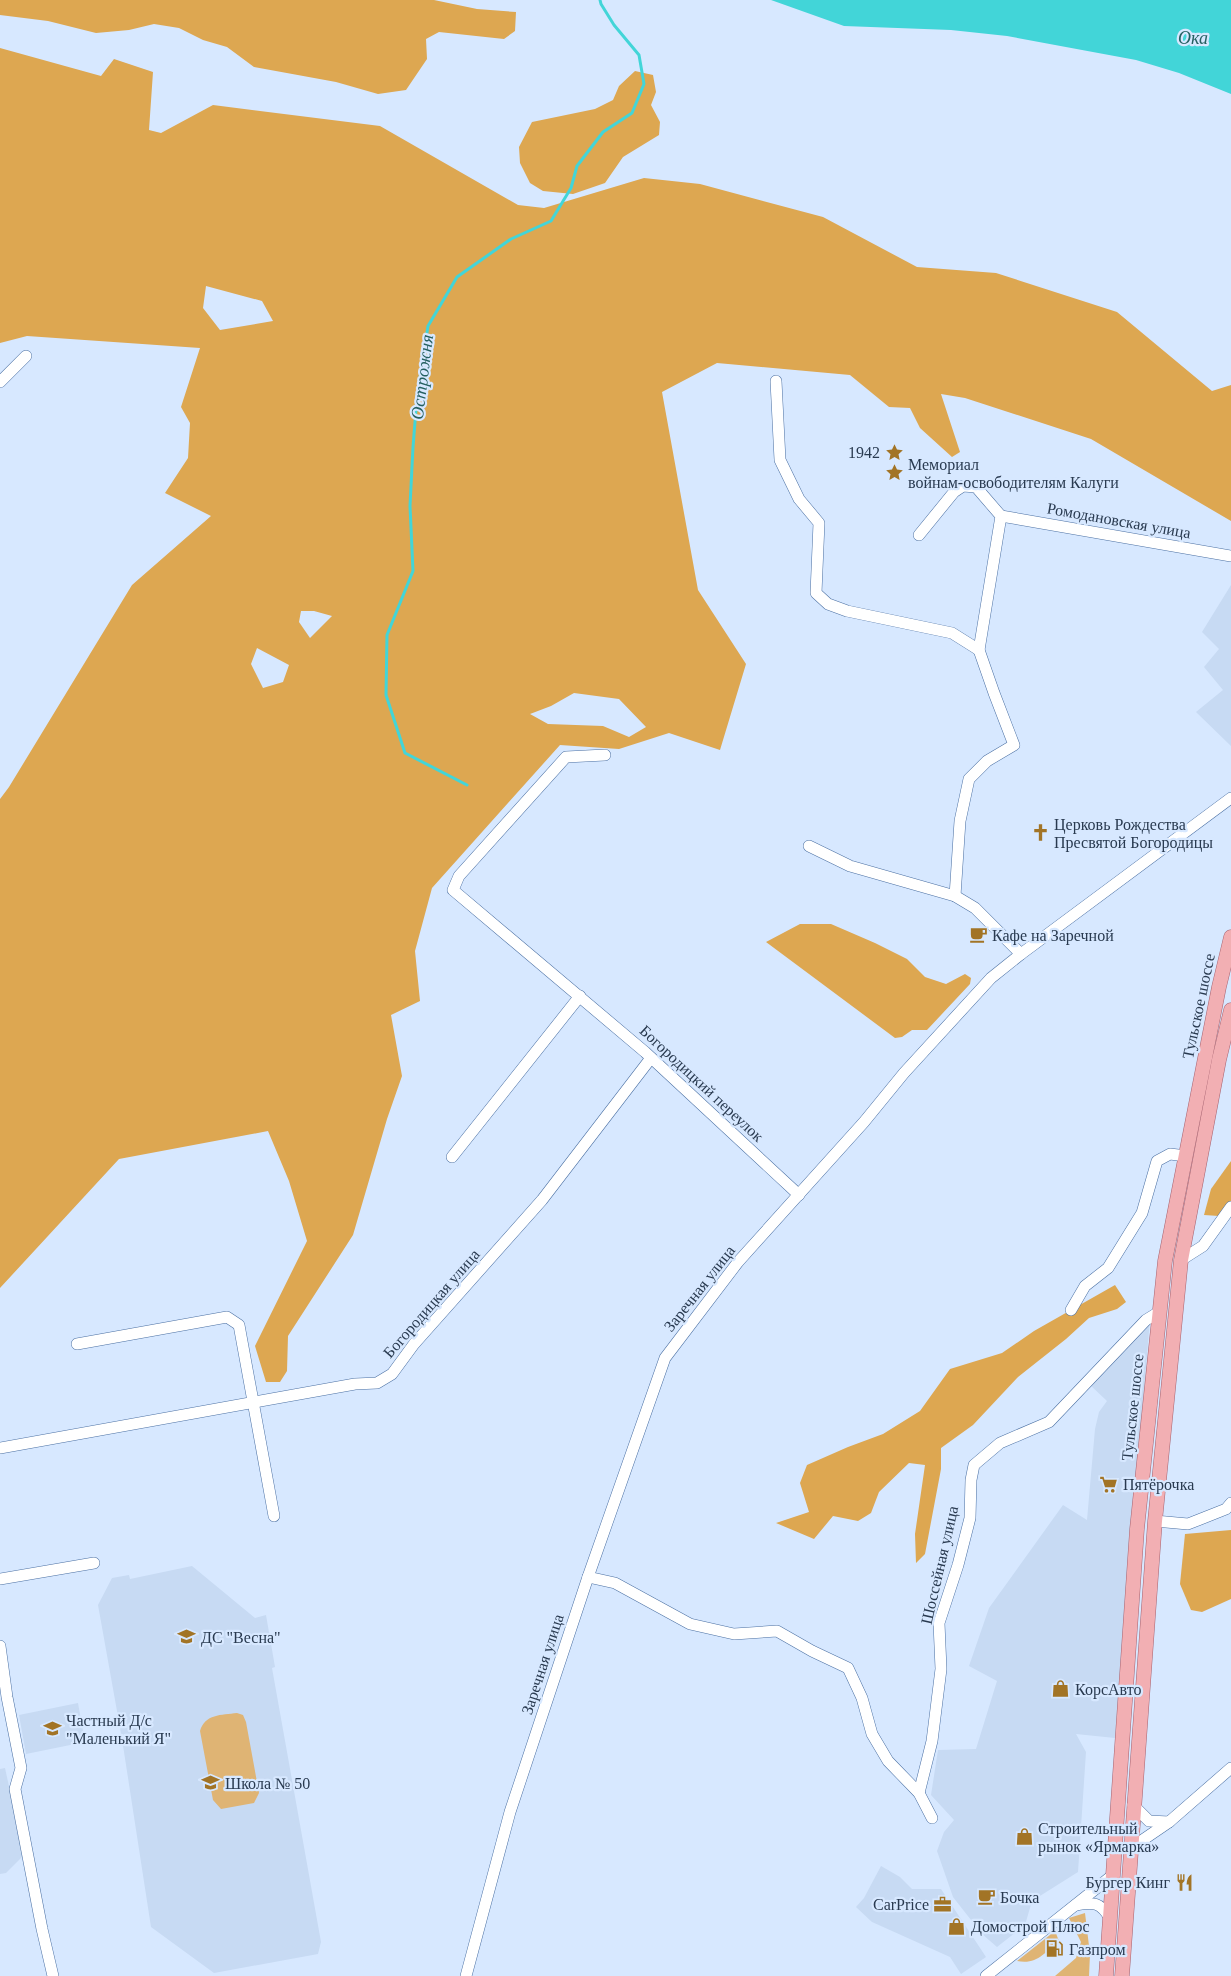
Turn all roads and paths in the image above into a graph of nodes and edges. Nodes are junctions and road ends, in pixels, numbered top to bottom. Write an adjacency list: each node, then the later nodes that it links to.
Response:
1 (26, 356): 3 (street)
2 (776, 381): 7 (street)
3 (0, 382)
4 (1001, 516): 5 (street); 6 (street, Ромодановская улица); 7 (street)
5 (919, 535)
6 (1231, 556)
7 (980, 650): 11 (street)
8 (605, 755): 14 (street, Богородицкий переулок)
9 (1231, 798): 13 (street, Заречная улица)
10 (809, 846): 11 (street)
11 (955, 896): 13 (street)
12 (1231, 937): 17 (main road, Тульское шоссе)
13 (1021, 954): 19 (street, Заречная улица)
14 (580, 996): 16 (street, Богородицкий переулок); 18 (street)
15 (1231, 1010): 21 (main road, Тульское шоссе)
16 (651, 1058): 19 (street, Богородицкий переулок); 25 (street, Богородицкая улица)
17 (1186, 1156): 22 (street); 23 (main road, Тульское шоссе)
18 (452, 1157)
19 (799, 1195): 31 (street, Заречная улица)
20 (1231, 1207): 21 (street)
21 (1181, 1260): 29 (main road, Тульское шоссе)
22 (1071, 1310)
23 (1159, 1312): 36 (street, Шоссейная улица); 41 (main road, Тульское шоссе)
24 (77, 1344): 25 (street)
25 (253, 1402): 26 (street, Богородицкая улица); 28 (street)
26 (0, 1448)
27 (1231, 1503): 29 (street)
28 (274, 1516)
29 (1155, 1521): 37 (main road, Тульское шоссе)
30 (94, 1563): 32 (street)
31 (588, 1577): 36 (street); 46 (street, Заречная улица)
32 (0, 1579)
33 (0, 1646): 34 (street)
34 (3, 1698): 45 (street)
35 (1231, 1768): 39 (street)
36 (919, 1793): 38 (street)
37 (1133, 1804): 39 (street); 40 (main road, Тульское шоссе)
38 (932, 1818)
39 (1169, 1822): 40 (street)
40 (1131, 1848): 49 (main road, Тульское шоссе)
41 (1113, 1874): 42 (street); 43 (main road, Тульское шоссе)
42 (1076, 1905): 43 (street); 44 (street)
43 (1110, 1918): 48 (main road, Тульское шоссе)
44 (998, 1971): 47 (street)
45 (53, 1976)
46 (466, 1976)
47 (986, 1976)
48 (1106, 1976)
49 (1122, 1976)

